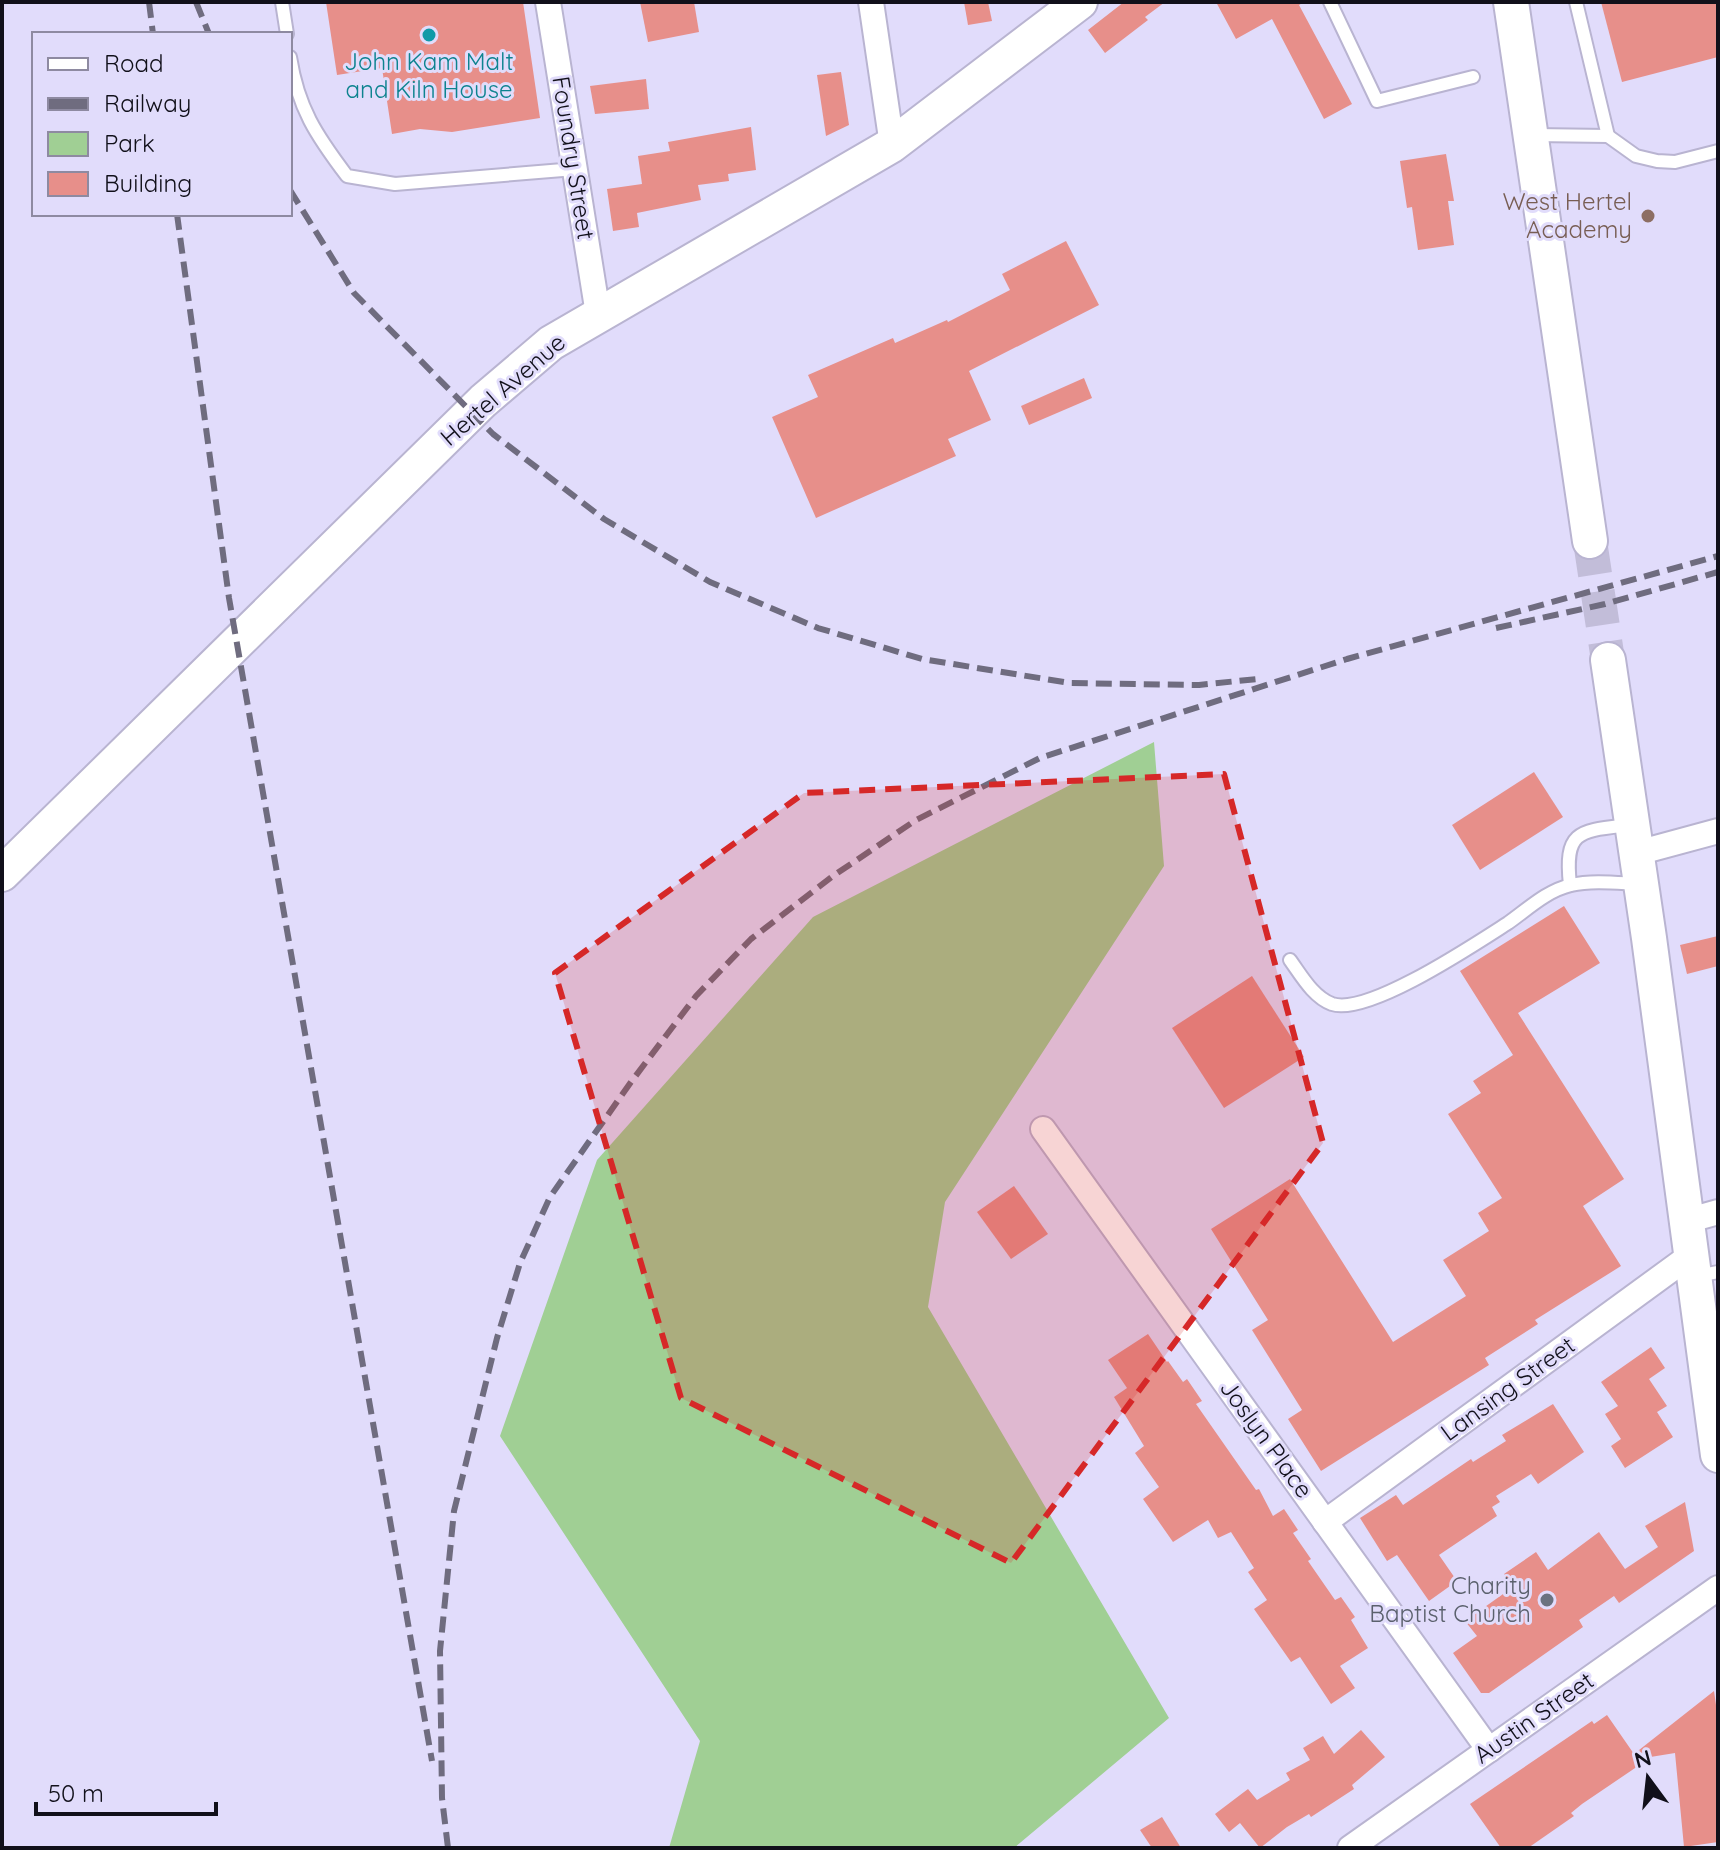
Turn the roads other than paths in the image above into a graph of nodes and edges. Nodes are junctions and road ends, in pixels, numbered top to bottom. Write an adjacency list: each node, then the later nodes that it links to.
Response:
1 (282, 2): 8 (lane)
2 (548, 2): 15 (street, Foundry Street)
3 (871, 2): 13 (street)
4 (1080, 2): 13 (street, Hertel Avenue)
5 (1330, 2): 10 (lane)
6 (1511, 2): 11 (street)
7 (1576, 2): 12 (lane)
8 (287, 32)
9 (292, 72): 15 (lane)
10 (1473, 77)
11 (1530, 135): 12 (lane); 17 (street)
12 (1608, 136): 14 (lane)
13 (892, 145): 16 (street, Hertel Avenue)
14 (1718, 151)
15 (575, 169): 16 (street, Foundry Street)
16 (598, 314): 21 (street, Hertel Avenue)
17 (1590, 541)
18 (1608, 660): 20 (street)
19 (1718, 831): 20 (street)
20 (1637, 854): 22 (lane); 22 (lane); 25 (street)
21 (2, 874)
22 (1570, 885): 23 (lane)
23 (1290, 960)
24 (1043, 1129): 29 (street, Joslyn Place)
25 (1702, 1216): 26 (street)
26 (1701, 1268): 27 (street); 29 (street, Lansing Street)
27 (1713, 1382): 28 (street)
28 (1718, 1455)
29 (1325, 1522): 31 (street, Joslyn Place)
30 (1718, 1588): 31 (street, Austin Street)
31 (1489, 1750): 32 (street, Austin Street)
32 (1356, 1846)

